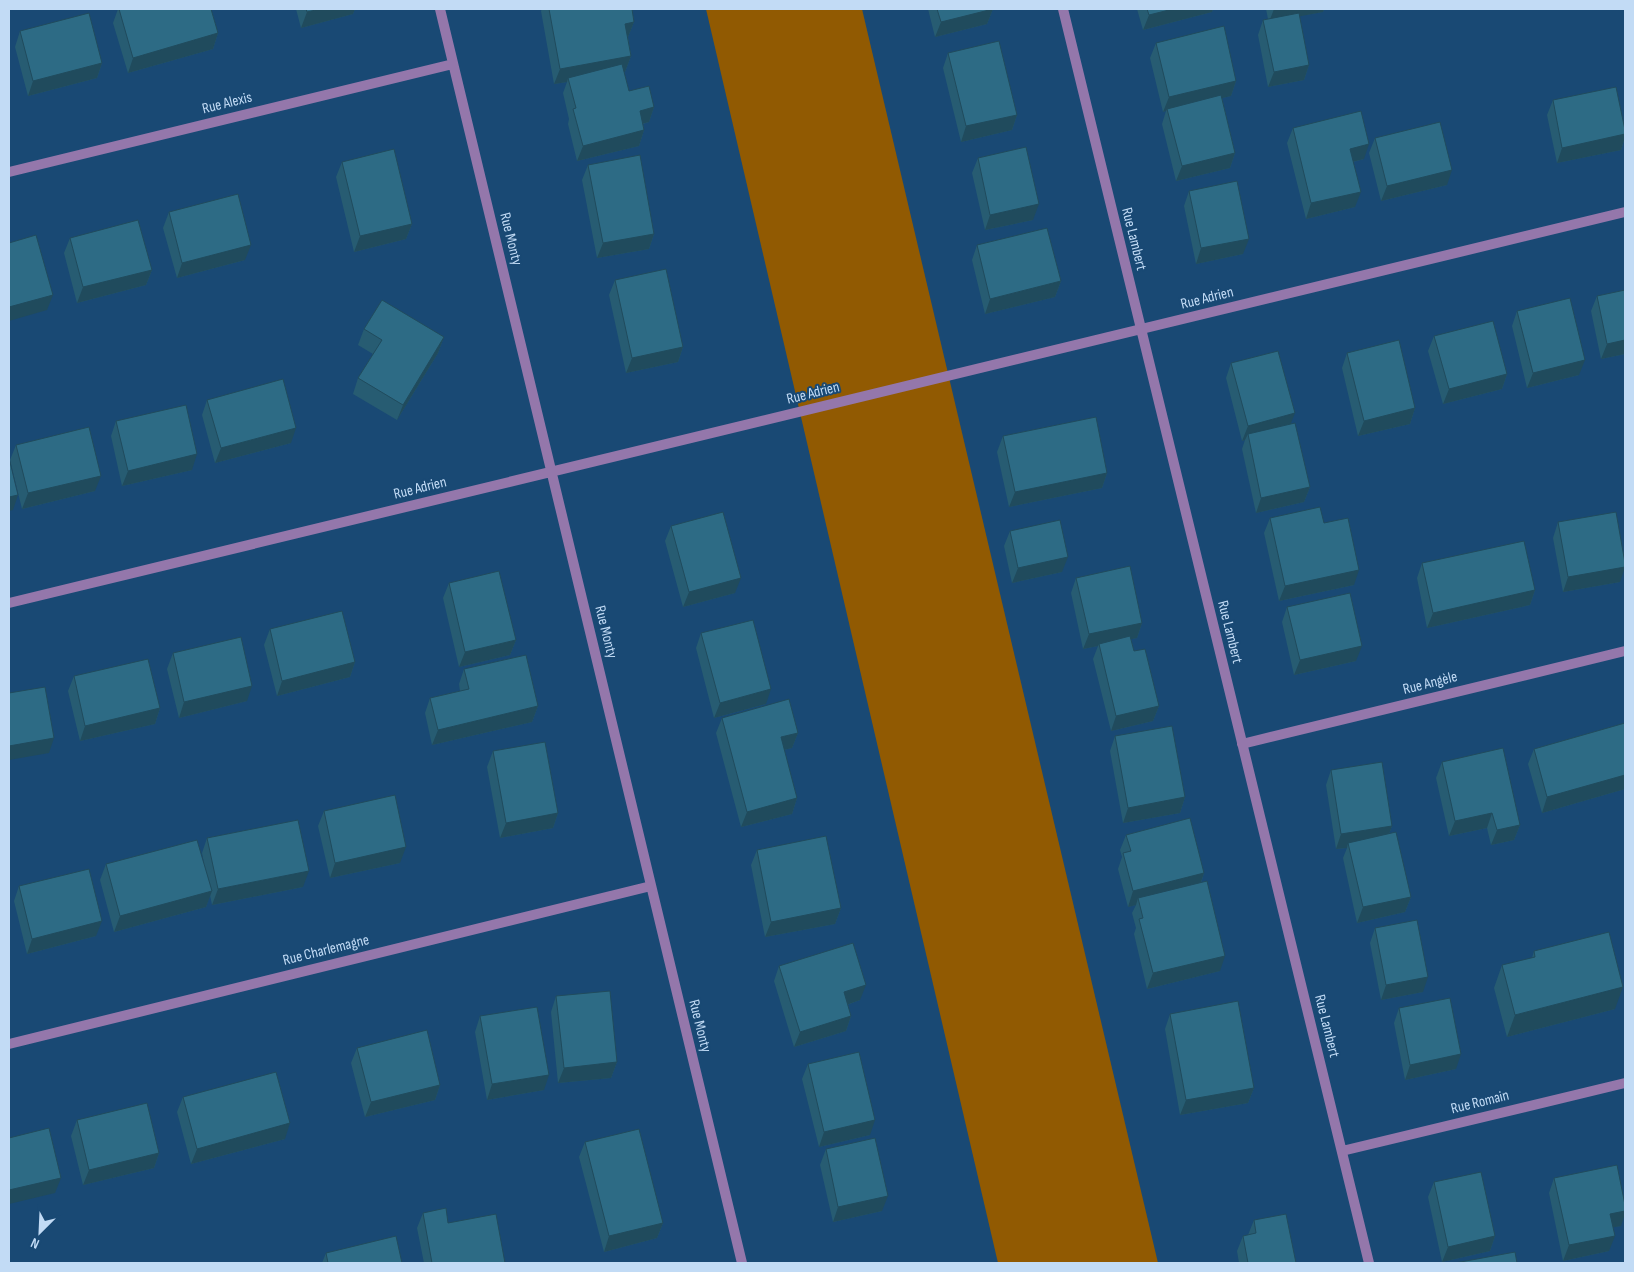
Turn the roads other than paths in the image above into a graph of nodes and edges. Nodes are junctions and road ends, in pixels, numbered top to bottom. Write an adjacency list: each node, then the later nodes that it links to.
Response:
1 (440, 9): 3 (street, Rue Monty)
2 (1062, 9): 6 (street, Rue Lambert)
3 (453, 64): 4 (street, Rue Alexis); 7 (street, Rue Monty)
4 (9, 172)
5 (1625, 212): 6 (street, Rue Adrien)
6 (1141, 329): 7 (street, Rue Adrien); 10 (street, Rue Lambert)
7 (551, 472): 8 (street, Rue Adrien); 11 (street, Rue Monty)
8 (9, 603)
9 (1625, 651): 10 (street, Rue Angèle)
10 (1242, 744): 14 (street, Rue Lambert)
11 (651, 886): 12 (street, Rue Charlemagne); 15 (street, Rue Monty)
12 (9, 1044)
13 (1625, 1083): 14 (street, Rue Romain)
14 (1342, 1151): 16 (street, Rue Lambert)
15 (742, 1263)
16 (1369, 1263)

